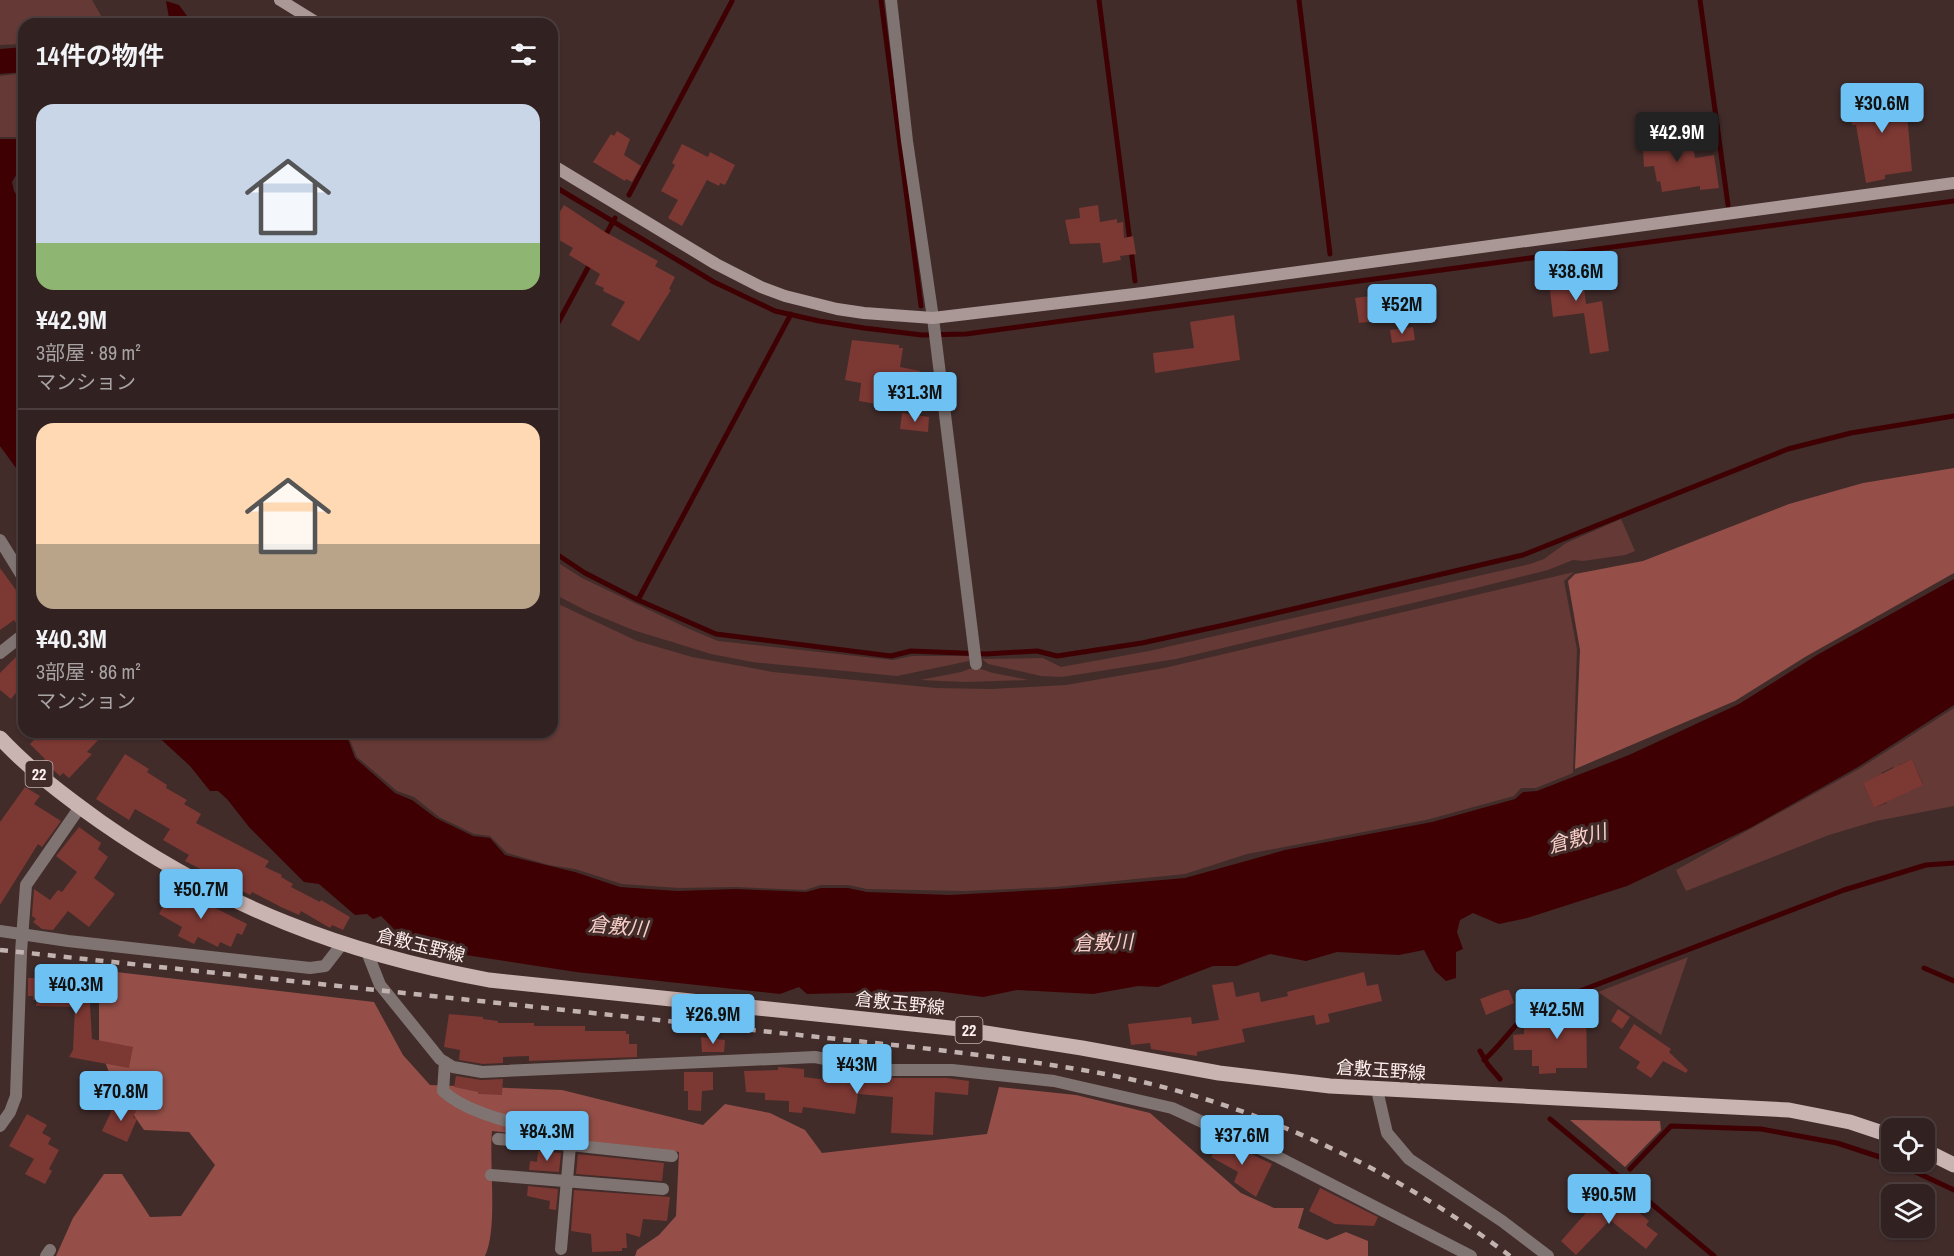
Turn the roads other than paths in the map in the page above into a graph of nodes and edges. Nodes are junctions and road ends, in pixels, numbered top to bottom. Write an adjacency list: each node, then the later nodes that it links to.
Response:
1 (280, 0): 3 (street)
2 (891, 0): 6 (street)
3 (310, 18)
4 (558, 169): 6 (street)
5 (1954, 183): 6 (street)
6 (935, 330): 11 (street)
7 (0, 540): 8 (street)
8 (18, 569)
9 (18, 639): 10 (street)
10 (0, 653)
11 (976, 657)
12 (0, 738): 13 (main road, 倉敷玉野線 / 22)
13 (80, 807): 15 (street); 16 (main road, 倉敷玉野線 / 22)
14 (0, 931): 15 (street)
15 (23, 934): 16 (street); 20 (street)
16 (342, 944): 17 (main road, 倉敷玉野線 / 22)
17 (367, 952): 18 (street); 19 (main road, 倉敷玉野線 / 22)
18 (445, 1062): 23 (street); 31 (street)
19 (1377, 1090): 21 (main road, 倉敷玉野線 / 22); 32 (street)
20 (0, 1126)
21 (1881, 1132)
22 (498, 1138): 23 (street)
23 (570, 1145): 24 (street); 28 (street)
24 (672, 1156)
25 (1935, 1156): 26 (main road)
26 (1954, 1165)
27 (491, 1175): 28 (street)
28 (567, 1181): 29 (street); 30 (street)
29 (663, 1189)
30 (561, 1249)
31 (1471, 1256)
32 (1548, 1256)

